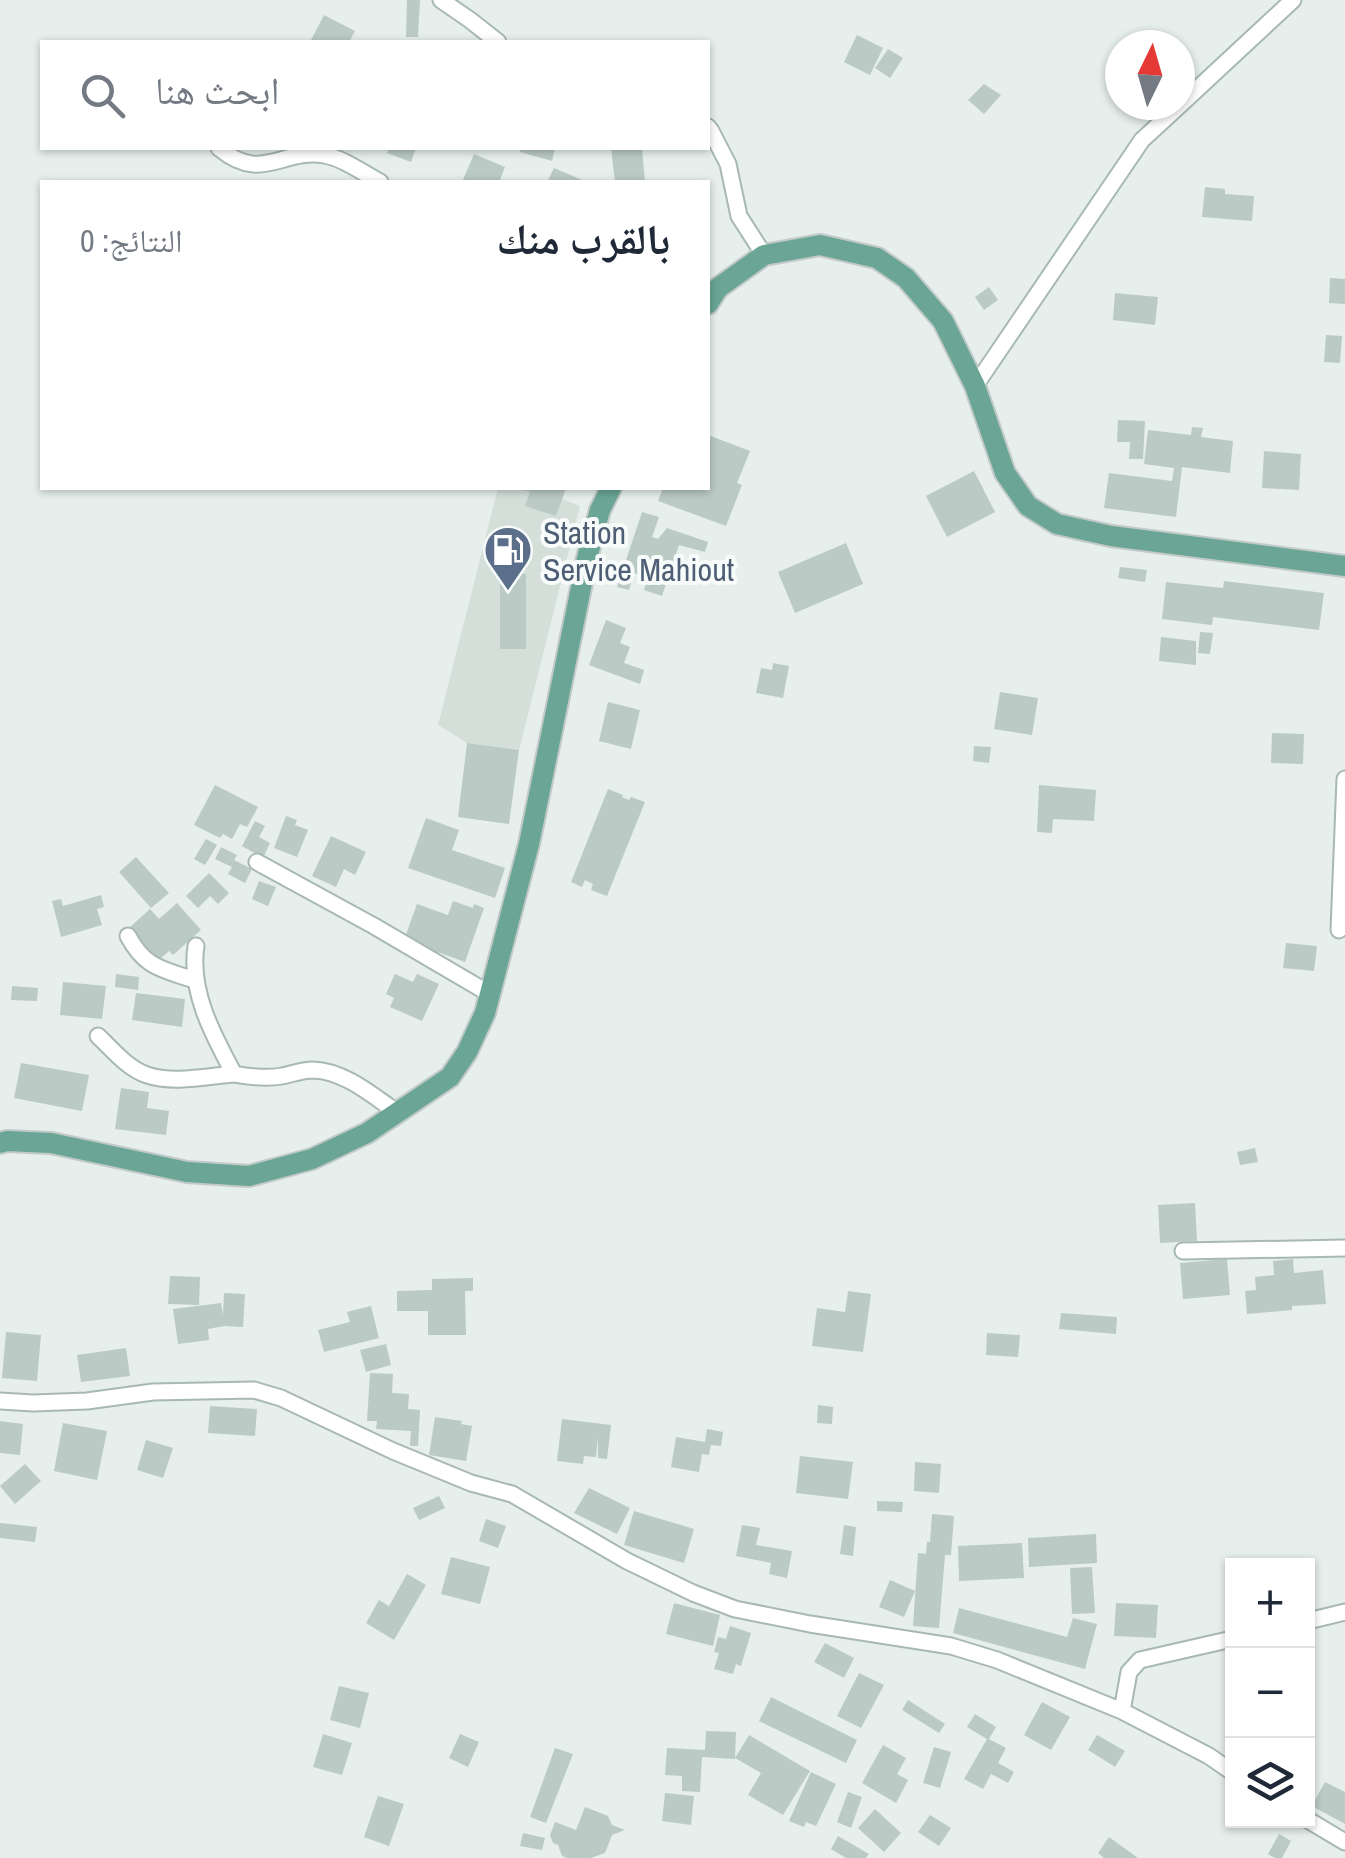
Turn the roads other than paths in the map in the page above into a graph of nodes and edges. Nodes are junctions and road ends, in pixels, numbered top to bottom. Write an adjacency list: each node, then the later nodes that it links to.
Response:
1 (441, 0): 3 (street)
2 (1293, 0): 4 (street)
3 (495, 40)
4 (1195, 91)
5 (1164, 120): 11 (street)
6 (710, 131): 9 (street)
7 (222, 150): 8 (street)
8 (376, 180)
9 (764, 255): 10 (main road); 11 (main road)
10 (710, 301)
11 (975, 386): 13 (main road)
12 (610, 490): 20 (main road)
13 (1345, 566)
14 (1345, 779): 16 (street)
15 (258, 862): 20 (street)
16 (1339, 930)
17 (128, 936): 19 (street)
18 (196, 946): 19 (street)
19 (194, 980): 22 (street)
20 (490, 994): 23 (main road)
21 (98, 1036): 22 (street)
22 (234, 1074): 23 (street)
23 (398, 1113): 24 (main road)
24 (0, 1143)
25 (1345, 1248): 26 (street)
26 (1183, 1251)
27 (0, 1401): 31 (street)
28 (1345, 1612): 29 (street)
29 (1315, 1619)
30 (1225, 1640): 31 (street)
31 (1122, 1712): 32 (street)
32 (1225, 1767)
33 (1315, 1824): 34 (street)
34 (1345, 1842)

